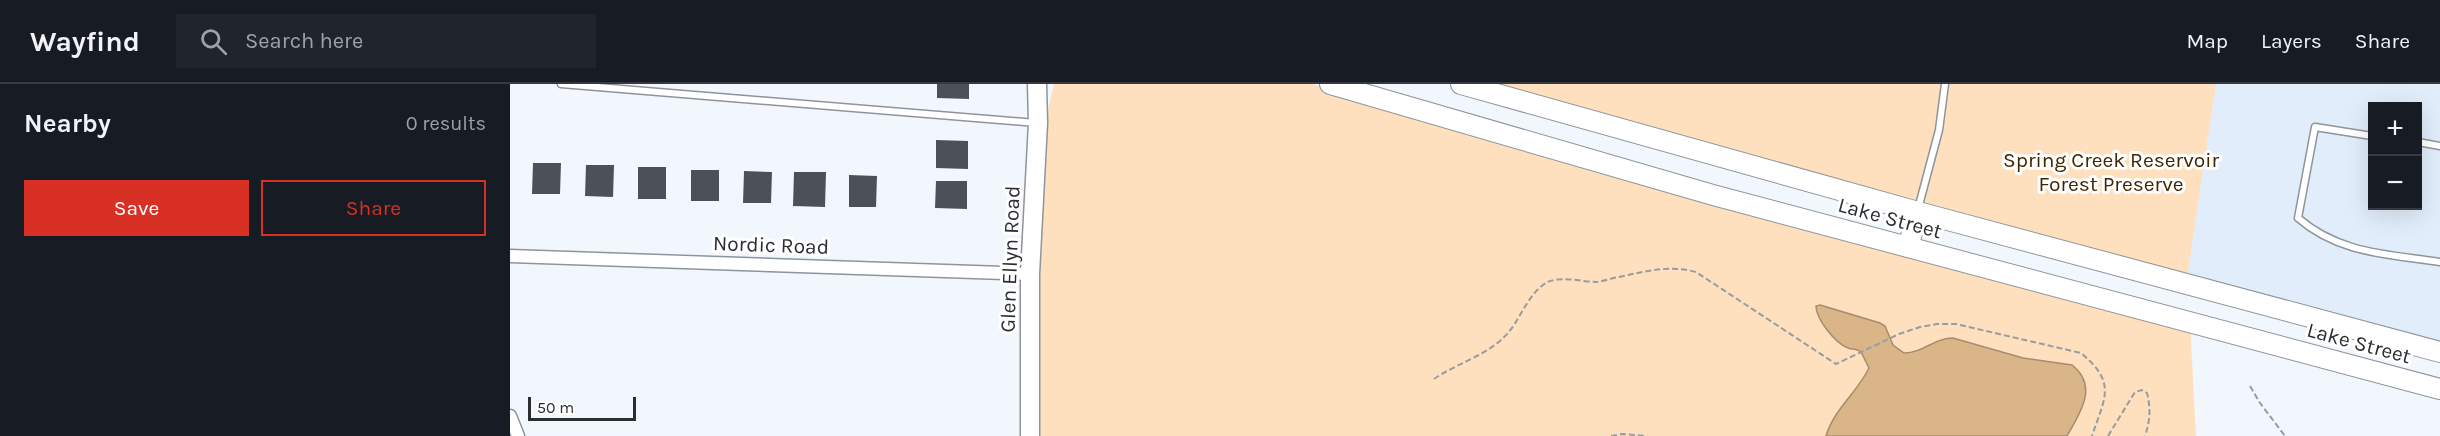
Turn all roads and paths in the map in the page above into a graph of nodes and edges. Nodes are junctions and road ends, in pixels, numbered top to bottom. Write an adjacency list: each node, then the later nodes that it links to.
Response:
1 (561, 84): 7 (lane)
2 (1037, 84): 7 (street, Glen Ellyn Road)
3 (1046, 84): 7 (street)
4 (1330, 84): 12 (main road, Lake Street)
5 (1461, 84): 11 (main road, Lake Street)
6 (1945, 84): 11 (lane)
7 (1038, 123): 15 (street, Glen Ellyn Road)
8 (2368, 135): 14 (lane)
9 (2422, 143): 10 (lane)
10 (2440, 146)
11 (1918, 212): 12 (main road); 16 (main road, Lake Street)
12 (1908, 247): 19 (main road, Lake Street)
13 (510, 256): 15 (street, Nordic Road)
14 (2440, 262)
15 (1030, 274): 22 (street, Glen Ellyn Road)
16 (2440, 352)
17 (1434, 379): 25 (path)
18 (2250, 386): 28 (path)
19 (2440, 389)
20 (510, 416): 21 (street)
21 (518, 436)
22 (1030, 436)
23 (1611, 436): 24 (path)
24 (1647, 436)
25 (2092, 436)
26 (2108, 436): 27 (path)
27 (2145, 436)
28 (2286, 436)

